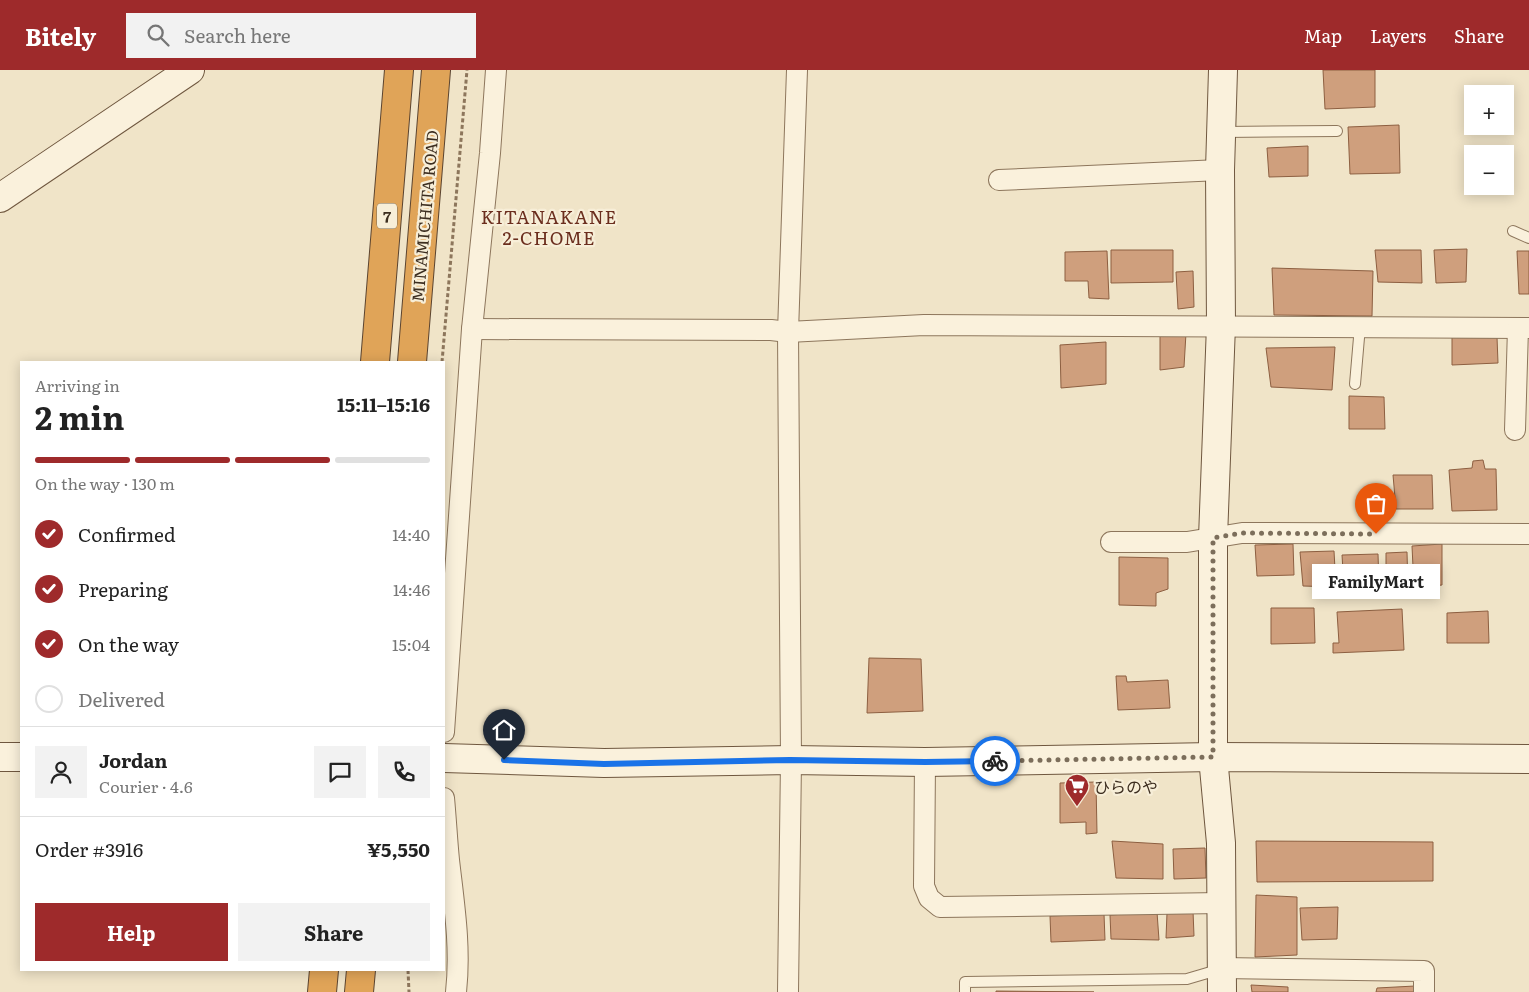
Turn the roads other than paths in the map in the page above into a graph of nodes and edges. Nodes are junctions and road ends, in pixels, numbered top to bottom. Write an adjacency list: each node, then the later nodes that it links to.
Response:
1 (190, 70): 11 (street)
2 (400, 70): 19 (highway, 7)
3 (436, 70): 20 (highway, MINAMICHITA ROAD)
4 (496, 70): 17 (street)
5 (797, 70): 18 (street)
6 (1223, 70): 7 (street)
7 (1221, 132): 8 (lane); 9 (street)
8 (1337, 132)
9 (1220, 170): 10 (street); 14 (street)
10 (999, 180)
11 (0, 198)
12 (1513, 231): 13 (lane)
13 (1529, 238)
14 (1221, 325): 15 (street); 18 (street); 24 (street)
15 (1360, 326): 16 (street); 21 (lane)
16 (1523, 328): 22 (street)
17 (472, 329): 18 (street); 26 (street)
18 (788, 332): 32 (street)
19 (375, 361)
20 (412, 361)
21 (1356, 384)
22 (1515, 430)
23 (1529, 534): 24 (street)
24 (1213, 538): 25 (street); 29 (street)
25 (1111, 542)
26 (445, 718)
27 (0, 757): 28 (street)
28 (20, 757)
29 (1213, 757): 31 (street); 33 (street); 35 (street)
30 (445, 758): 32 (street)
31 (1529, 759)
32 (790, 760): 33 (street); 42 (street)
33 (925, 762): 35 (street)
34 (445, 811): 41 (street)
35 (1222, 902): 38 (street)
36 (324, 971): 39 (highway)
37 (361, 971): 40 (highway)
38 (1222, 980): 43 (lane); 44 (street)
39 (322, 992)
40 (359, 992)
41 (456, 992)
42 (788, 992)
43 (965, 992)
44 (1424, 992)

